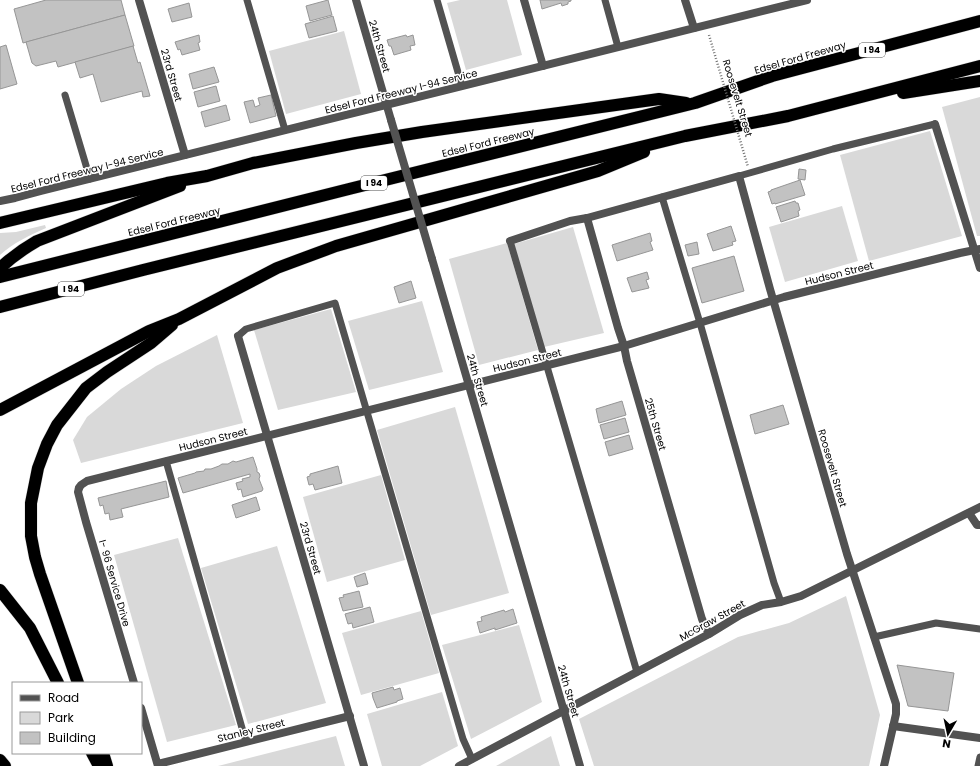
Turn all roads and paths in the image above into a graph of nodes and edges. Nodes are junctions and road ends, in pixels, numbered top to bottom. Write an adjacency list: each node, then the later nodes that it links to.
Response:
1 (139, 0): 25 (street, 23rd Street)
2 (247, 0): 23 (lane)
3 (356, 0): 20 (street, 24th Street)
4 (437, 0): 17 (lane)
5 (524, 0): 14 (street)
6 (604, 0): 13 (lane)
7 (686, 0): 11 (street)
8 (807, 0): 9 (street, Edsel Ford Freeway I-94 Service)
9 (788, 2): 11 (street, Edsel Ford Freeway I-94 Service)
10 (977, 21): 19 (highway, Edsel Ford Freeway / I 94)
11 (694, 28): 13 (street, Edsel Ford Freeway I-94 Service)
12 (709, 35): 26 (path, Roosevelt Street, bridge)
13 (618, 47): 14 (street, Edsel Ford Freeway I-94 Service)
14 (543, 66): 17 (street, Edsel Ford Freeway I-94 Service)
15 (980, 66): 21 (highway, I 94)
16 (980, 81): 21 (highway)
17 (462, 86): 20 (street, Edsel Ford Freeway I-94 Service)
18 (66, 95): 29 (lane)
19 (695, 104): 27 (highway); 38 (highway, Edsel Ford Freeway / I 94)
20 (386, 105): 23 (street, Edsel Ford Freeway I-94 Service); 46 (street, 24th Street, bridge)
21 (788, 116): 24 (highway, I 94)
22 (935, 124): 28 (lane); 35 (street)
23 (285, 130): 25 (street, Edsel Ford Freeway I-94 Service)
24 (685, 136): 40 (highway, I 94); 41 (highway)
25 (185, 155): 29 (street, Edsel Ford Freeway I-94 Service)
26 (748, 167)
27 (207, 176): 33 (highway); 36 (highway)
28 (739, 176): 30 (street); 39 (street, Roosevelt Street)
29 (90, 178): 31 (street, Edsel Ford Freeway I-94 Service)
30 (662, 197): 32 (street); 42 (lane)
31 (0, 201)
32 (587, 218): 34 (street); 44 (street, 25th Street)
33 (0, 224)
34 (510, 241): 45 (lane)
35 (978, 250): 37 (street); 39 (street, Hudson Street)
36 (0, 268)
37 (980, 268)
38 (0, 277)
39 (773, 300): 42 (street, Hudson Street); 55 (street, Roosevelt Street)
40 (0, 307)
41 (179, 319): 47 (highway); 63 (highway)
42 (700, 323): 44 (street, Hudson Street); 57 (lane)
43 (238, 336): 48 (lane); 49 (street, 23rd Street)
44 (624, 346): 45 (street, Hudson Street); 59 (street, 25th Street)
45 (546, 366): 46 (street, Hudson Street); 61 (lane)
46 (469, 385): 48 (street, Hudson Street); 65 (street, 24th Street)
47 (0, 410)
48 (366, 411): 49 (street, Hudson Street); 74 (lane)
49 (268, 435): 50 (street, Hudson Street); 67 (street, 23rd Street)
50 (166, 461): 51 (street, Hudson Street); 70 (lane)
51 (79, 488): 64 (street, I- 96 Service Drive)
52 (980, 507): 53 (street, McGraw Street)
53 (968, 513): 54 (street); 55 (street, McGraw Street)
54 (980, 525)
55 (852, 570): 57 (street, McGraw Street); 60 (street, Roosevelt Street)
56 (0, 590): 62 (highway)
57 (781, 602): 59 (street, McGraw Street)
58 (980, 629): 60 (lane)
59 (709, 634): 61 (street, McGraw Street)
60 (874, 637): 68 (street, Roosevelt Street)
61 (637, 672): 65 (street, McGraw Street)
62 (57, 682)
63 (78, 682)
64 (134, 682)
65 (564, 710): 74 (street, McGraw Street); 82 (street, 24th Street)
66 (142, 711): 76 (street)
67 (350, 716): 70 (street, Stanley Street); 80 (street, 23rd Street)
68 (893, 726): 69 (street); 83 (street, Roosevelt Street)
69 (980, 738)
70 (246, 741): 76 (street, Stanley Street)
71 (93, 754): 78 (highway)
72 (103, 754): 79 (highway)
73 (980, 757): 84 (lane)
74 (472, 759): 81 (street, McGraw Street)
75 (0, 760): 77 (highway)
76 (158, 765)
77 (5, 766)
78 (99, 766)
79 (107, 766)
80 (364, 766)
81 (459, 766)
82 (580, 766)
83 (884, 766)
84 (978, 766)

